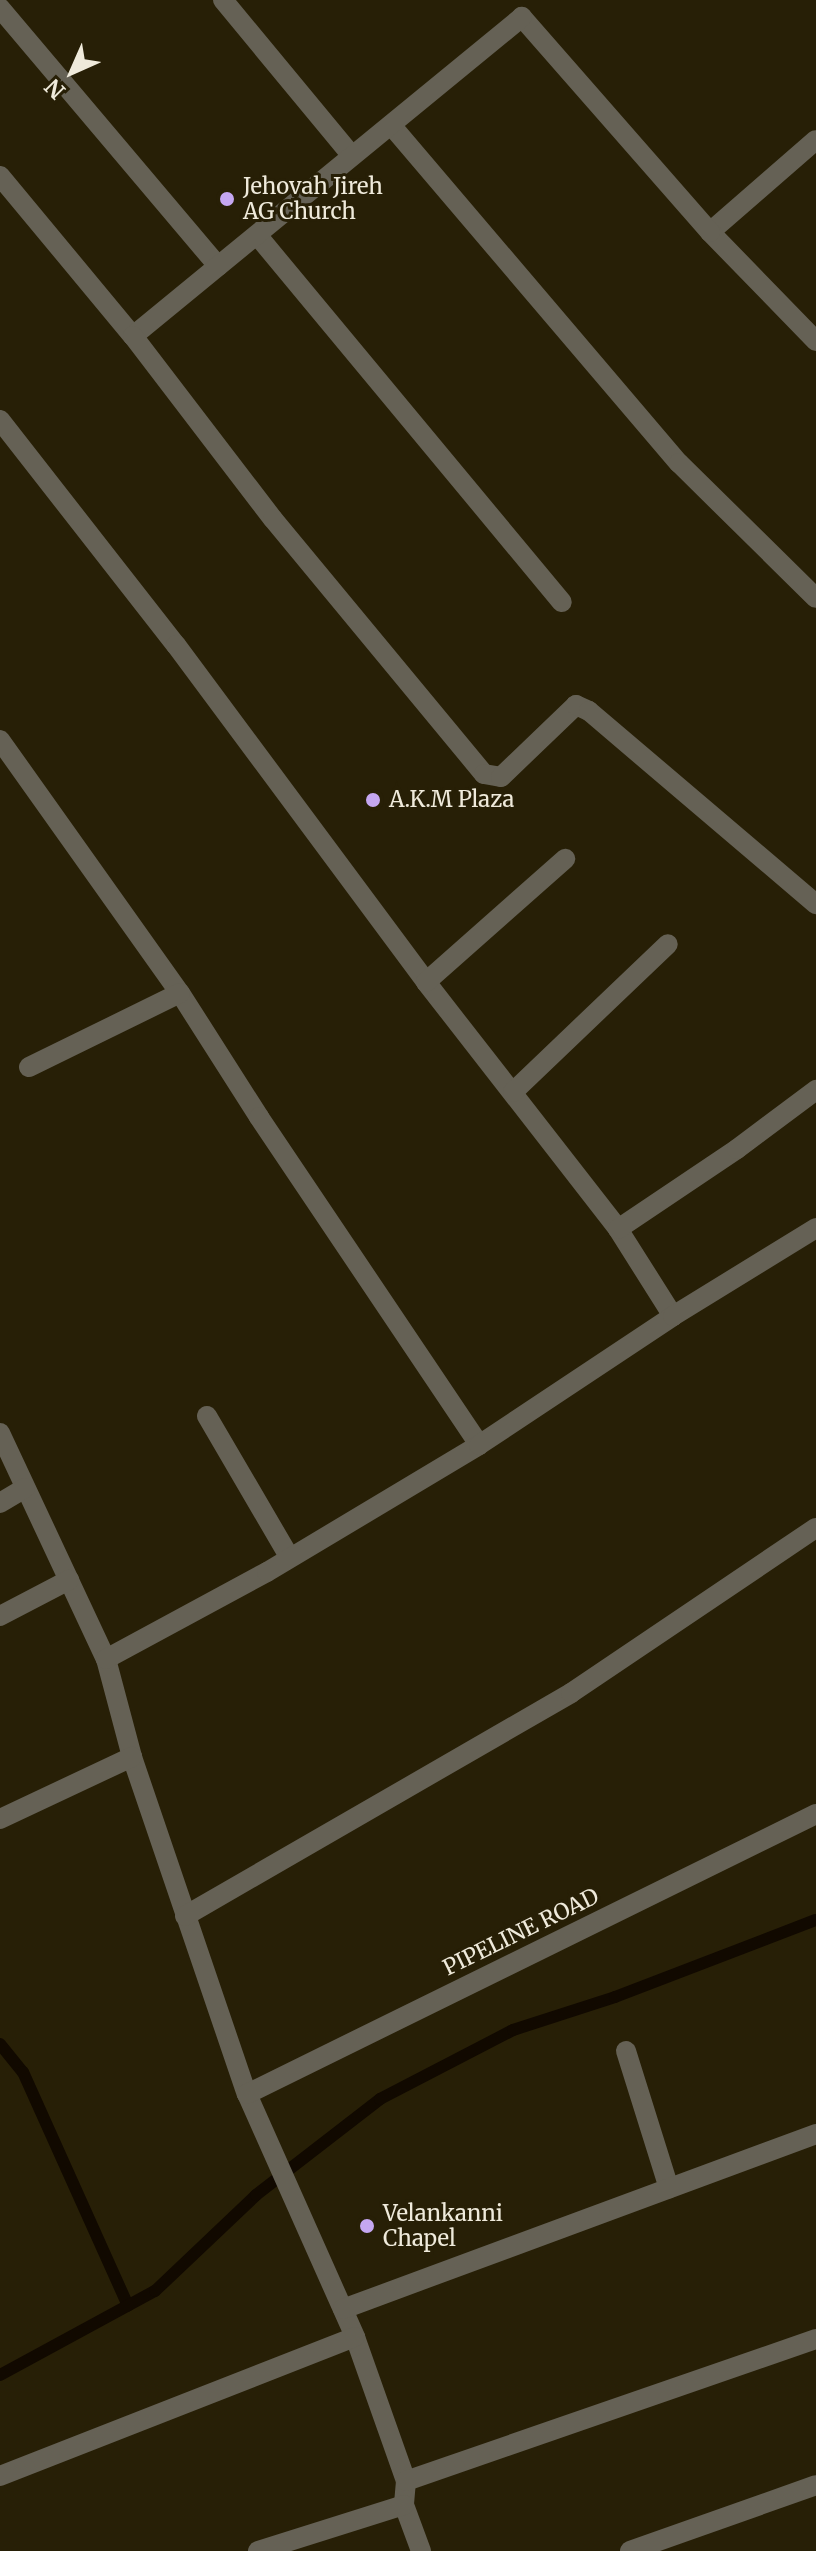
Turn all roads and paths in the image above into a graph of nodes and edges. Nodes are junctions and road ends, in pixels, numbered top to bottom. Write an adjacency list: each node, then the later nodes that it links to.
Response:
1 (223, 0): 5 (street)
2 (0, 8): 9 (street)
3 (391, 125): 5 (street); 7 (street); 13 (street)
4 (816, 140): 7 (street)
5 (352, 156): 8 (street)
6 (0, 176): 10 (street)
7 (710, 232): 11 (street)
8 (257, 235): 9 (street); 14 (street)
9 (218, 266): 10 (street)
10 (133, 336): 17 (street)
11 (816, 341)
12 (0, 420): 19 (street)
13 (816, 598)
14 (562, 602)
15 (0, 740): 20 (street)
16 (565, 859): 19 (street)
17 (816, 904)
18 (668, 944): 23 (street)
19 (426, 982): 23 (street)
20 (180, 993): 21 (street); 29 (street)
21 (29, 1067)
22 (816, 1090): 25 (street)
23 (513, 1092): 25 (street)
24 (816, 1228): 26 (street)
25 (618, 1229): 26 (street)
26 (673, 1316): 29 (street)
27 (207, 1416): 33 (street)
28 (0, 1433): 30 (street)
29 (479, 1445): 33 (street)
30 (25, 1488): 31 (street); 34 (street)
31 (0, 1503)
32 (816, 1528): 40 (street)
33 (290, 1558): 36 (street)
34 (69, 1580): 35 (street); 36 (street)
35 (0, 1616)
36 (106, 1659): 37 (street)
37 (132, 1757): 39 (street); 40 (street)
38 (816, 1814): 42 (street, PIPELINE ROAD)
39 (0, 1819)
40 (185, 1916): 42 (street)
41 (626, 2051): 44 (street)
42 (247, 2094): 45 (street)
43 (816, 2134): 44 (street)
44 (669, 2188): 45 (street)
45 (343, 2309): 46 (street)
46 (355, 2337): 48 (street); 49 (street)
47 (816, 2339): 49 (street)
48 (0, 2476)
49 (406, 2481): 51 (street)
50 (816, 2485): 54 (street)
51 (404, 2505): 52 (street); 53 (street)
52 (258, 2551)
53 (421, 2551)
54 (630, 2551)

